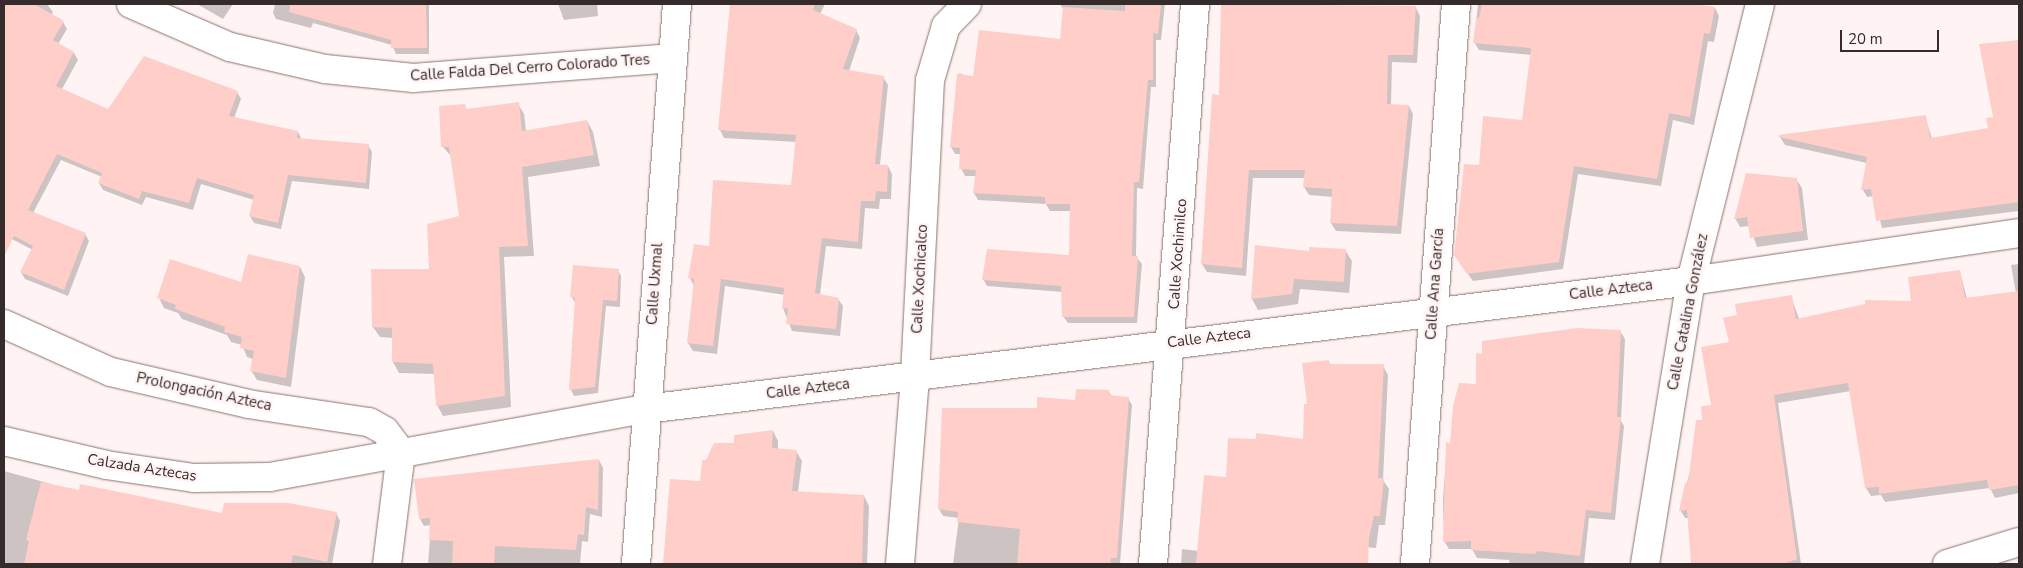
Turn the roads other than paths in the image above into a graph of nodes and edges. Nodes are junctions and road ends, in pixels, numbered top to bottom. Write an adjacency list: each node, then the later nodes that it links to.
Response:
1 (131, 4): 7 (street, Calle Falda Del Cerro Colorado Tres)
2 (677, 4): 7 (street, Calle Uxmal)
3 (967, 4): 13 (street, Calle Xochicalco)
4 (1195, 4): 12 (street, Calle Xochimilco)
5 (1456, 4): 10 (street, Calle Ana García)
6 (1760, 4): 9 (street, Calle Catalina González)
7 (672, 58): 14 (street, Calle Uxmal)
8 (2019, 233): 9 (street, Calle Azteca)
9 (1691, 280): 10 (street, Calle Azteca); 23 (street, Calle Catalina González)
10 (1433, 311): 12 (street, Calle Azteca); 22 (street, Calle Ana García)
11 (4, 324): 16 (street, Prolongación Azteca)
12 (1171, 342): 13 (street, Calle Azteca); 21 (street, Calle Xochimilco)
13 (915, 376): 14 (street, Calle Azteca); 20 (street, Calle Xochicalco)
14 (646, 408): 16 (street, Calle Azteca); 19 (street, Calle Uxmal)
15 (4, 441): 16 (street, Calzada Aztecas)
16 (401, 452): 18 (street)
17 (2019, 542): 24 (street)
18 (386, 564)
19 (636, 564)
20 (900, 564)
21 (1153, 564)
22 (1415, 564)
23 (1645, 564)
24 (1947, 564)

